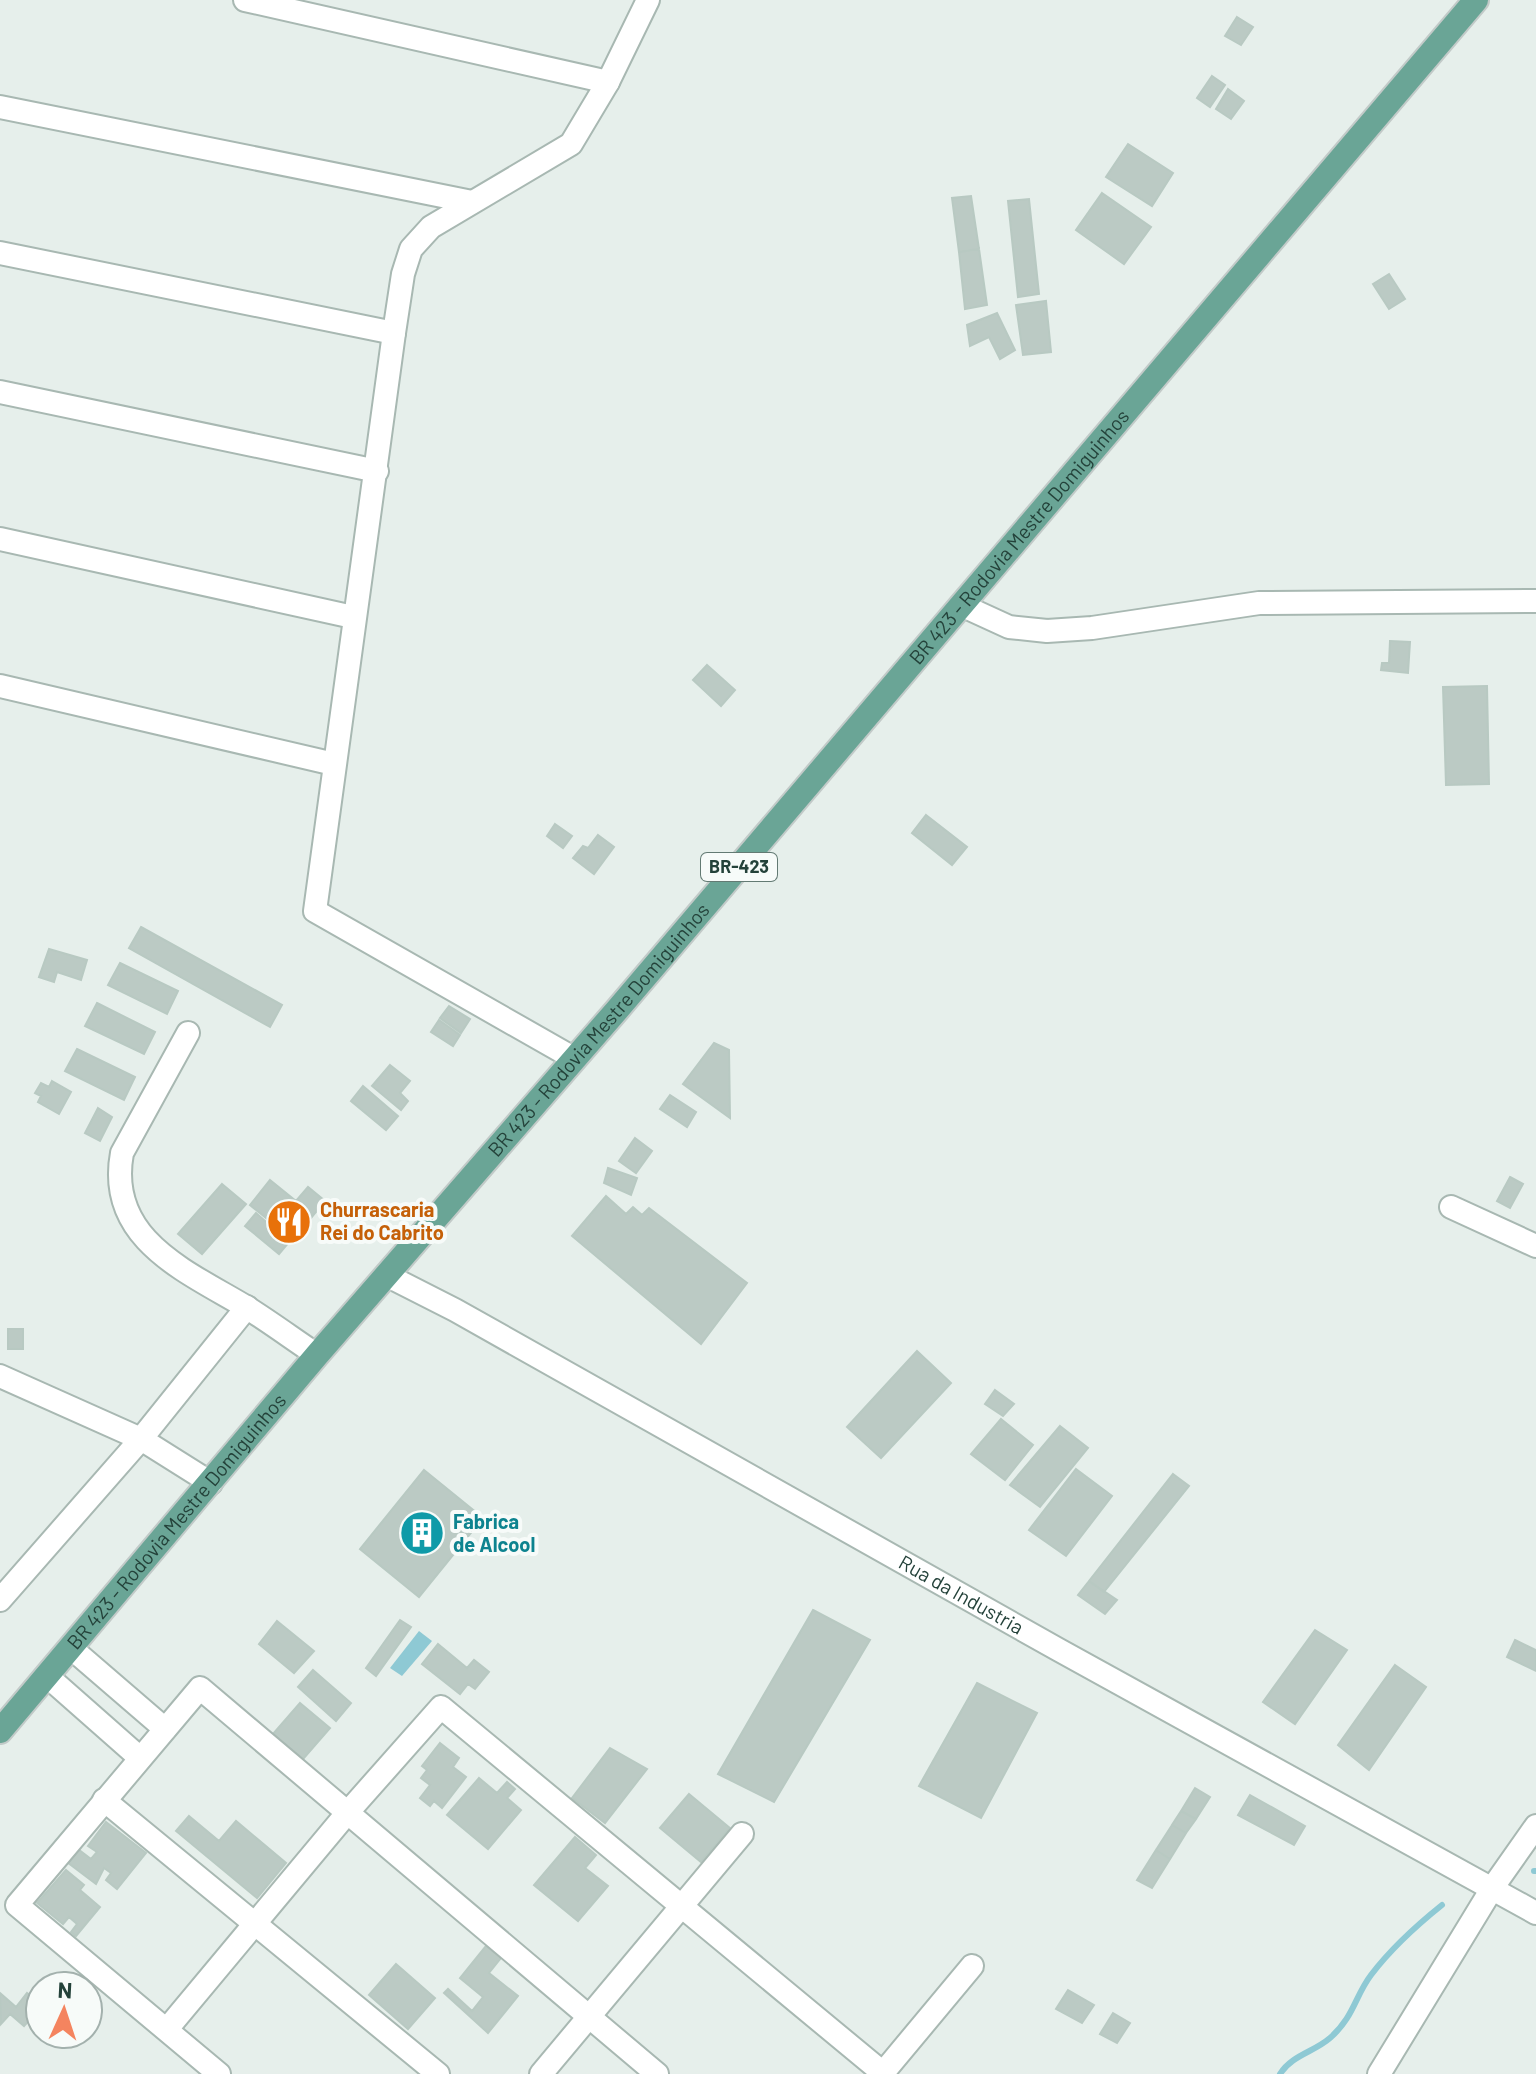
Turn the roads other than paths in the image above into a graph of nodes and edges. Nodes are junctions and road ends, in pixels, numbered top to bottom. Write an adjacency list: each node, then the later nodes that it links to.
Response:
1 (245, 0): 4 (street)
2 (648, 0): 4 (street)
3 (1476, 0): 13 (main road, BR 423 - Rodovia Mestre Domiguinhos / BR-423)
4 (608, 82): 6 (street)
5 (0, 107): 6 (street)
6 (472, 202): 8 (street)
7 (0, 253): 8 (street)
8 (394, 333): 10 (street)
9 (0, 392): 10 (street)
10 (377, 471): 14 (street)
11 (0, 539): 14 (street)
12 (1536, 601): 13 (street)
13 (961, 605): 18 (main road, BR 423 - Rodovia Mestre Domiguinhos / BR-423)
14 (353, 617): 16 (street)
15 (0, 686): 16 (street)
16 (334, 764): 18 (street)
17 (188, 1033): 22 (street)
18 (575, 1059): 21 (main road, BR 423 - Rodovia Mestre Domiguinhos / BR-423)
19 (1451, 1207): 20 (street)
20 (1536, 1246)
21 (388, 1276): 23 (main road, BR 423 - Rodovia Mestre Domiguinhos / BR-423); 37 (street, Rua da Industria)
22 (247, 1307): 23 (street); 25 (street)
23 (317, 1355): 26 (main road, BR 423 - Rodovia Mestre Domiguinhos / BR-423)
24 (0, 1376): 25 (street)
25 (141, 1439): 26 (street); 27 (street)
26 (211, 1483): 28 (main road, BR 423 - Rodovia Mestre Domiguinhos / BR-423)
27 (0, 1600)
28 (71, 1648): 29 (main road, BR 423 - Rodovia Mestre Domiguinhos / BR-423); 30 (street)
29 (47, 1676): 31 (main road, BR 423 - Rodovia Mestre Domiguinhos / BR-423); 32 (street)
30 (165, 1729): 32 (street); 34 (street)
31 (0, 1731)
32 (140, 1758): 33 (street)
33 (104, 1800): 40 (street); 43 (street)
34 (348, 1812): 38 (street); 40 (street); 42 (street)
35 (1536, 1826): 37 (street)
36 (742, 1834): 38 (street)
37 (1493, 1887): 39 (street, Rua da Industria); 49 (street)
38 (681, 1908): 42 (street); 44 (street)
39 (1536, 1913)
40 (255, 1923): 43 (street); 46 (street)
41 (972, 1966): 44 (street)
42 (589, 2015): 47 (street); 48 (street)
43 (167, 2029): 45 (street)
44 (883, 2073)
45 (219, 2074)
46 (438, 2074)
47 (541, 2074)
48 (657, 2074)
49 (1379, 2074)

